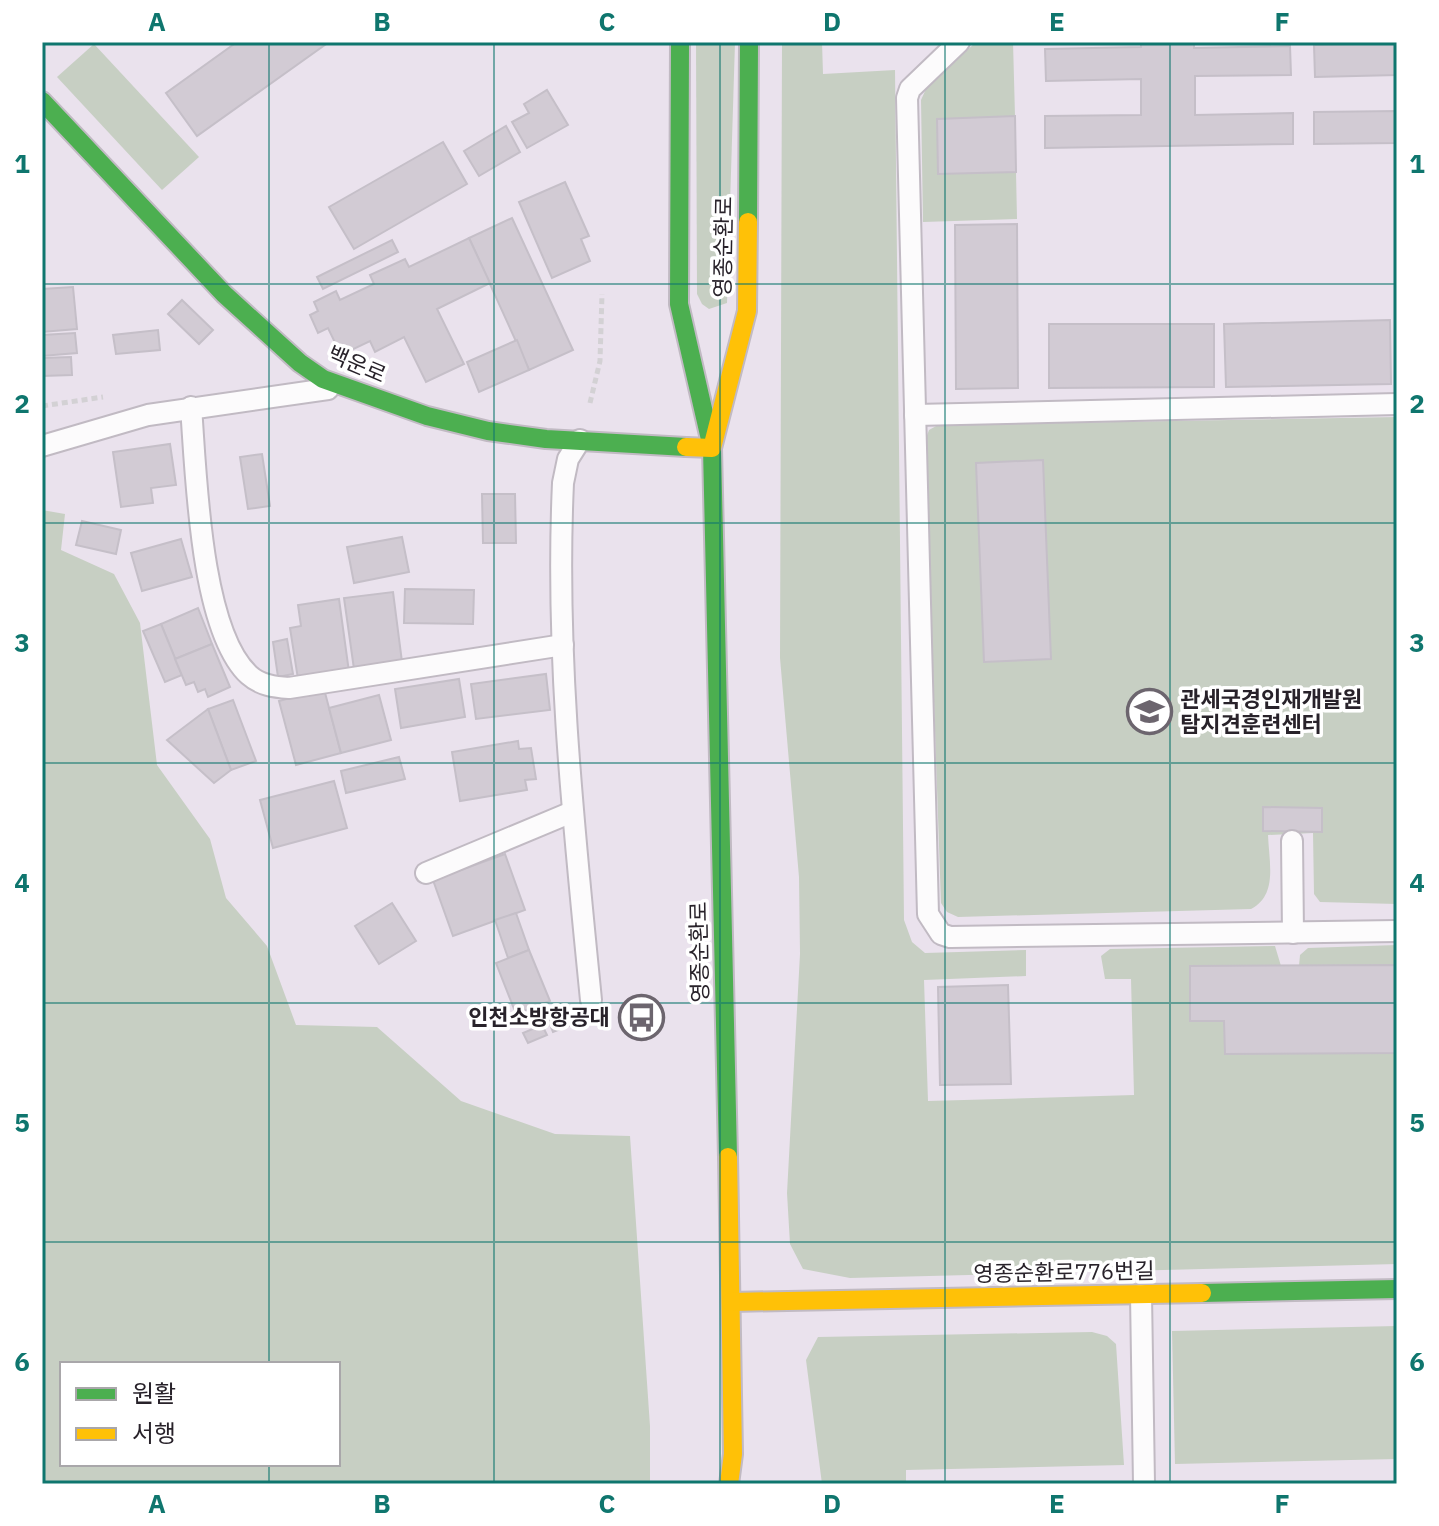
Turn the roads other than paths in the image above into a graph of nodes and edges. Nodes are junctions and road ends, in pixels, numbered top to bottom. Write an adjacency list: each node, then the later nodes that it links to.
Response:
1 (680, 42): 11 (main road, 영종순환로)
2 (749, 42): 11 (main road, 영종순환로)
3 (959, 42): 8 (lane)
4 (42, 101): 5 (main road, 백운로)
5 (341, 387): 7 (lane); 9 (main road, 백운로)
6 (1397, 404): 8 (lane)
7 (191, 407): 10 (lane); 12 (lane)
8 (915, 415): 17 (lane)
9 (580, 440): 11 (main road, 백운로); 12 (lane)
10 (42, 446)
11 (712, 448): 21 (main road, 영종순환로)
12 (563, 645): 13 (lane)
13 (572, 812): 15 (lane); 18 (lane)
14 (1292, 841): 17 (lane)
15 (426, 873)
16 (1397, 931): 17 (lane)
17 (1293, 933)
18 (591, 1000)
19 (1397, 1289): 20 (main road, 영종순환로776번길)
20 (1141, 1295): 21 (main road, 영종순환로776번길); 25 (lane)
21 (731, 1302): 22 (main road, 영종순환로)
22 (733, 1454): 23 (main road, 영종순환로); 24 (main road, 영종순환로)
23 (729, 1484)
24 (740, 1484)
25 (1144, 1484)

